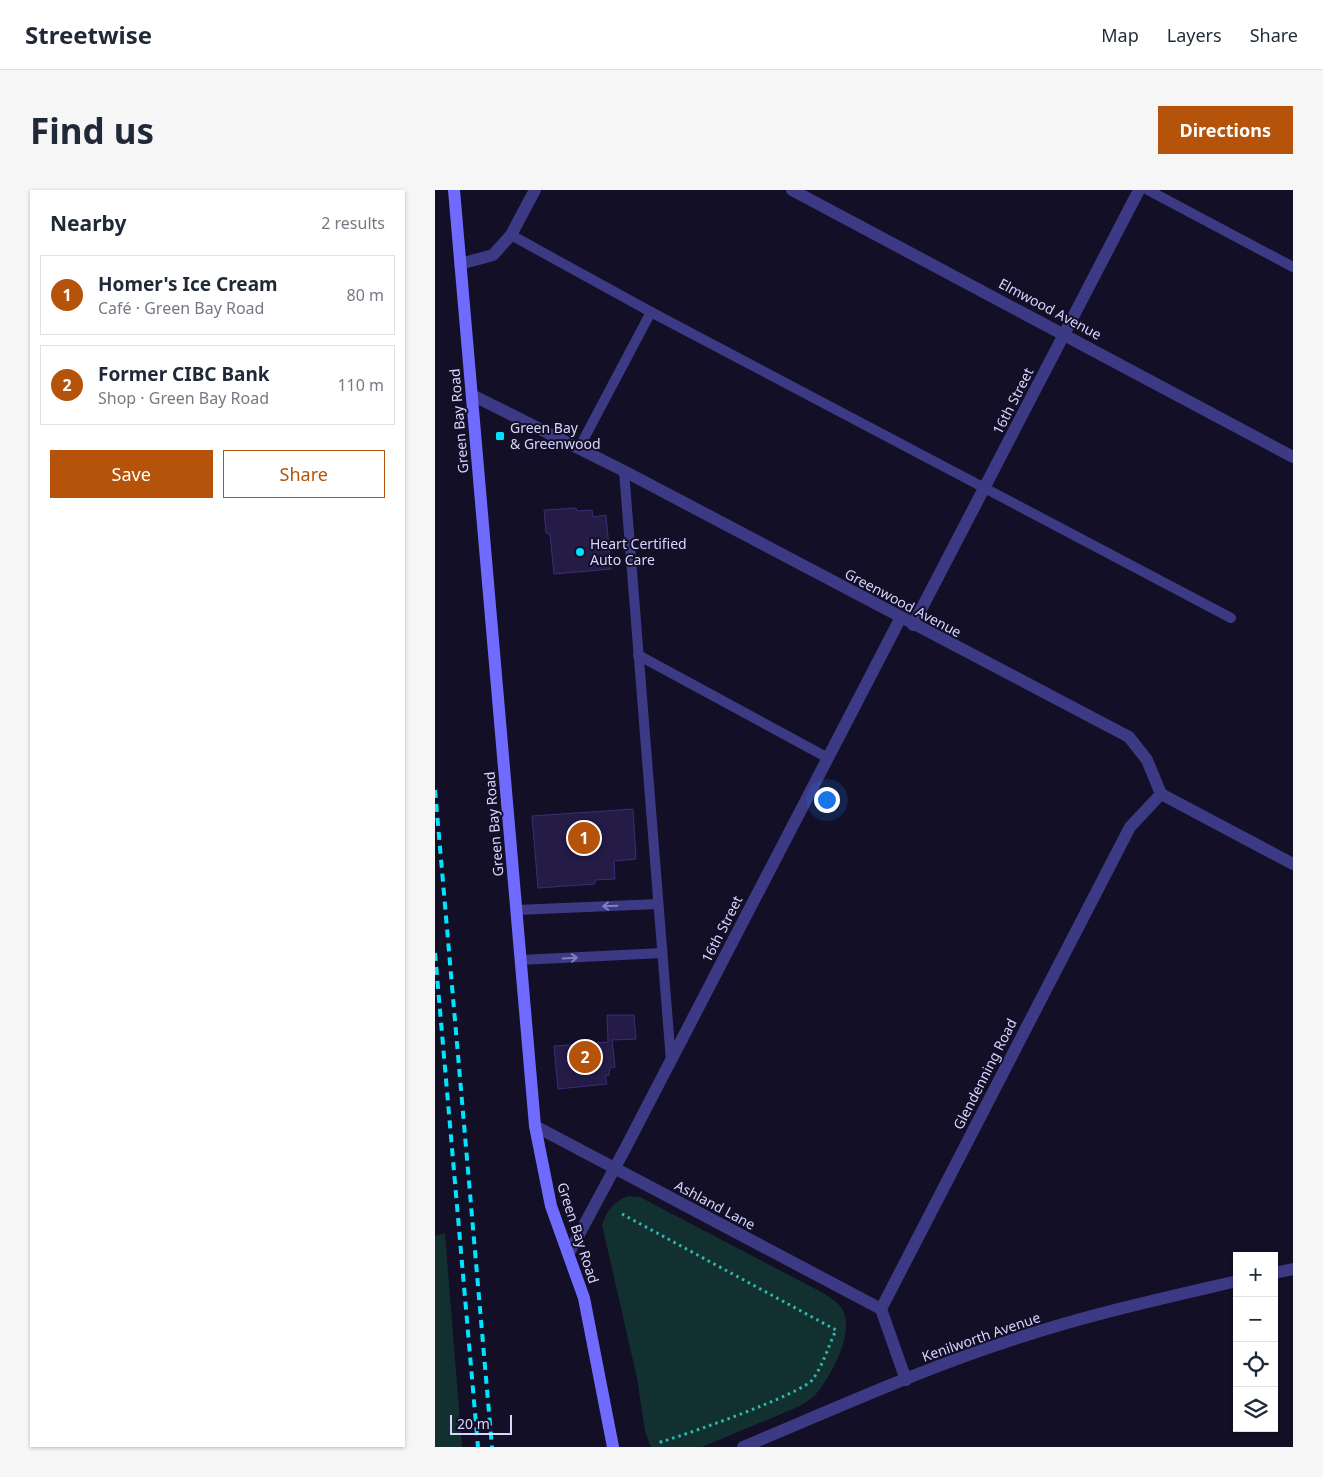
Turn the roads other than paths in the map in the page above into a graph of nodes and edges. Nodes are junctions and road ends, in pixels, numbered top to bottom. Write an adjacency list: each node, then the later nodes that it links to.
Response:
1 (454, 190): 7 (main road, Green Bay Road)
2 (535, 190): 6 (street)
3 (792, 190): 10 (street, Elmwood Avenue)
4 (1139, 190): 10 (street, 16th Street)
5 (1148, 190): 8 (lane)
6 (511, 235): 7 (street); 9 (lane)
7 (460, 264): 11 (main road, Green Bay Road)
8 (1293, 267)
9 (651, 312): 12 (lane); 15 (lane)
10 (1065, 334): 13 (street, Elmwood Avenue); 15 (street, 16th Street)
11 (472, 395): 12 (street, Greenwood Avenue); 24 (main road, Green Bay Road)
12 (579, 448): 14 (street, Greenwood Avenue)
13 (1293, 457)
14 (624, 471): 17 (street, Greenwood Avenue); 19 (lane)
15 (984, 489): 16 (lane); 18 (street, 16th Street)
16 (1231, 618)
17 (900, 619): 18 (street, Greenwood Avenue); 20 (street, 16th Street)
18 (913, 625): 21 (street, Greenwood Avenue)
19 (638, 655): 20 (lane); 23 (lane)
20 (828, 758): 27 (street, 16th Street)
21 (1161, 794): 22 (street); 34 (street, Glendenning Road)
22 (1293, 864)
23 (658, 904): 24 (lane, one-way to 24); 25 (lane)
24 (517, 910): 26 (main road, Green Bay Road)
25 (662, 954): 26 (lane, one-way to 25); 27 (lane)
26 (521, 960): 28 (main road, Green Bay Road)
27 (671, 1061): 29 (street, 16th Street)
28 (535, 1126): 29 (street, Ashland Lane); 30 (main road, Green Bay Road)
29 (615, 1168): 30 (street, 16th Street); 34 (street, Ashland Lane)
30 (569, 1253): 36 (main road, Green Bay Road)
31 (1293, 1269): 32 (street)
32 (1278, 1272)
33 (1233, 1282): 35 (street, Kenilworth Avenue)
34 (881, 1309): 35 (street)
35 (905, 1380): 37 (street, Kenilworth Avenue)
36 (613, 1447)
37 (743, 1447)

